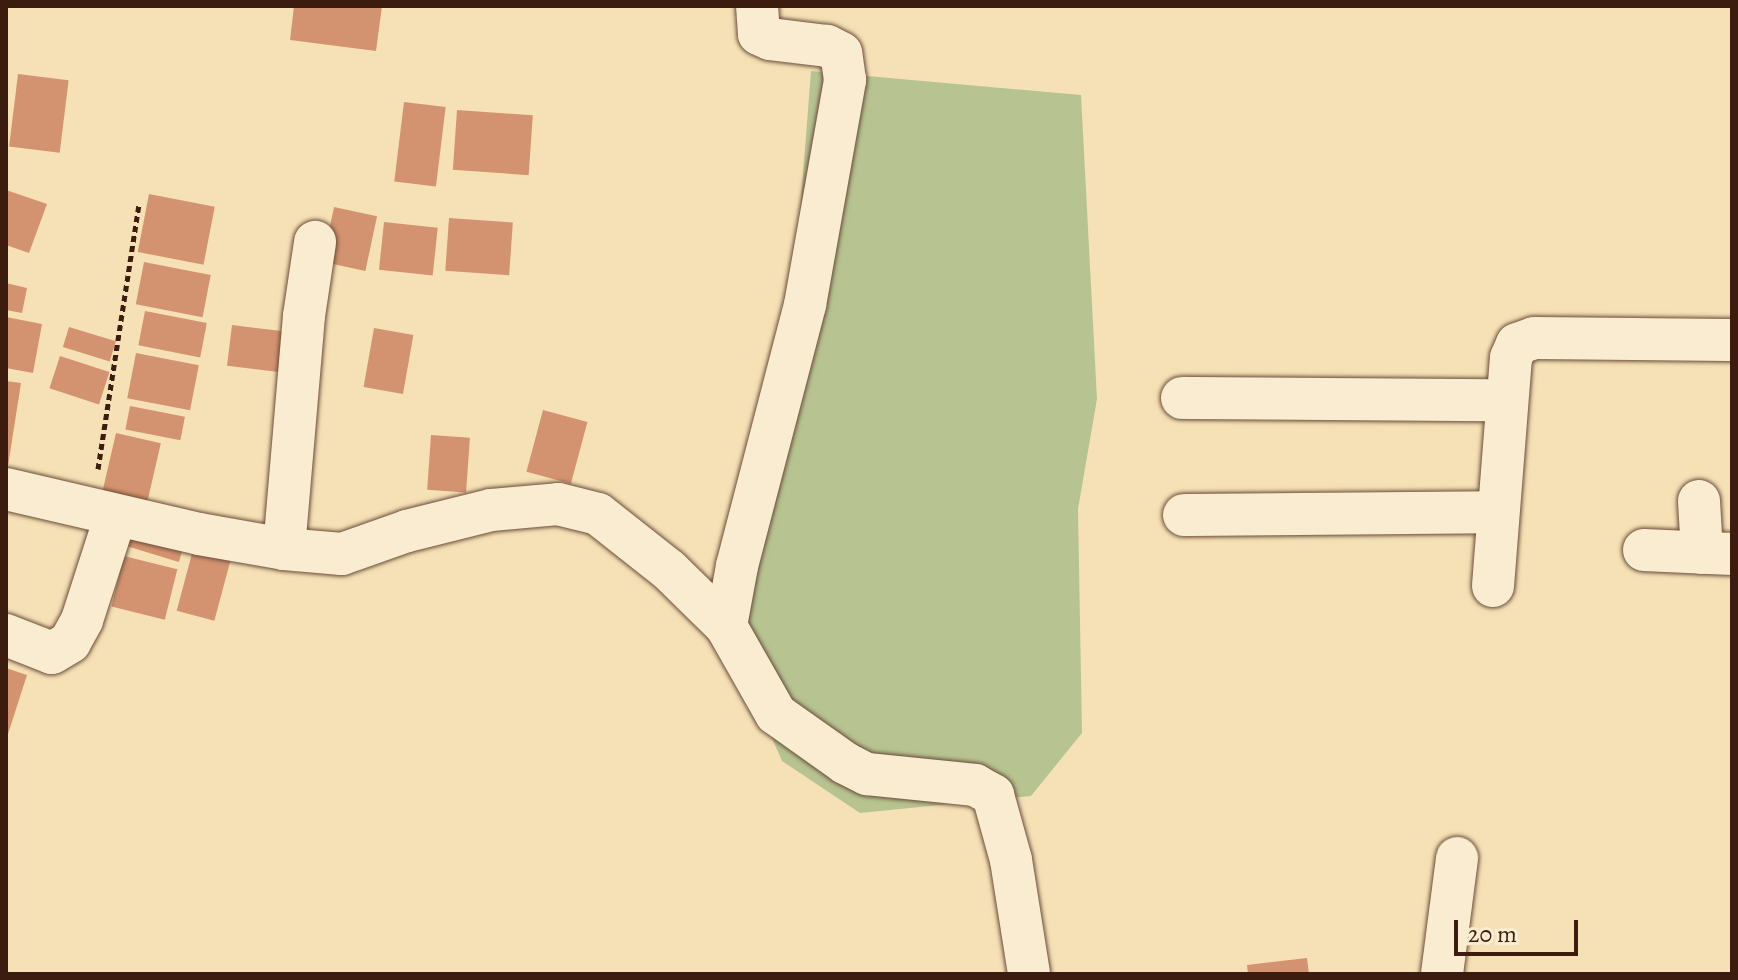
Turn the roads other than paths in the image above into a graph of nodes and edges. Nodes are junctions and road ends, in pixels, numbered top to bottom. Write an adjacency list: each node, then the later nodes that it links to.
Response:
1 (757, 6): 15 (street)
2 (315, 242): 11 (street)
3 (1732, 340): 5 (street)
4 (1182, 398): 5 (street)
5 (1507, 400): 9 (street)
6 (6, 489): 8 (street)
7 (1699, 501): 13 (street)
8 (103, 512): 11 (street); 16 (street)
9 (1497, 512): 10 (street); 14 (street)
10 (1184, 515)
11 (284, 549): 15 (street)
12 (1644, 550): 13 (street)
13 (1717, 553)
14 (1493, 586)
15 (726, 626): 18 (street)
16 (6, 635)
17 (1457, 858): 19 (street)
18 (1029, 974)
19 (1442, 974)

